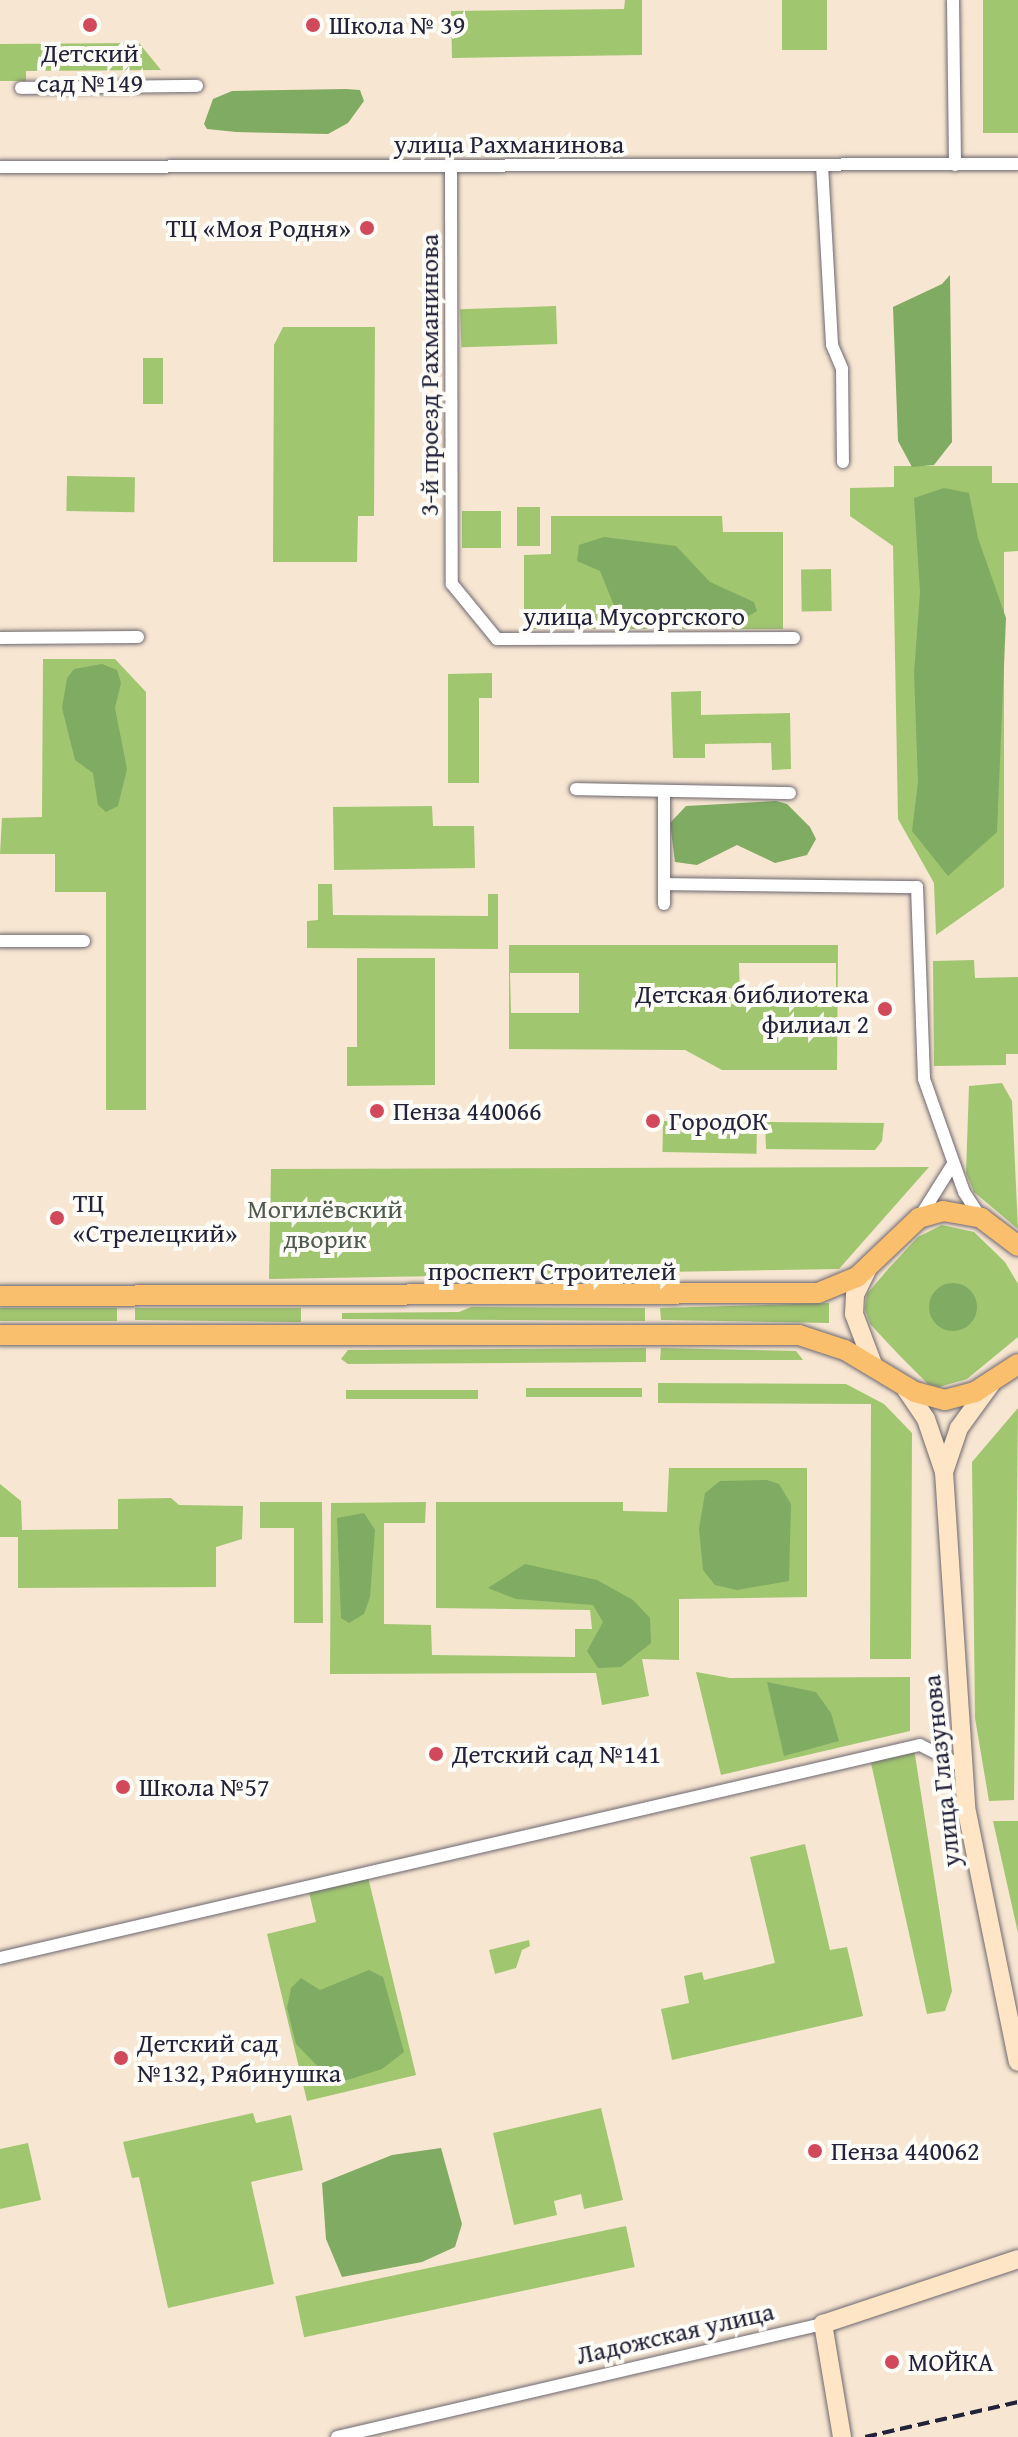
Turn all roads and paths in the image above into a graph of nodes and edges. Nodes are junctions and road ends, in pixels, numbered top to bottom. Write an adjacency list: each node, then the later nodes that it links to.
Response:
1 (953, 0): 6 (street)
2 (197, 86): 3 (street)
3 (21, 88)
4 (1018, 164): 6 (street, улица Рахманинова)
5 (822, 165): 6 (street, улица Рахманинова); 7 (street, улица Рахманинова); 9 (street)
6 (955, 165)
7 (451, 166): 8 (street, улица Рахманинова); 10 (street, 3-й проезд Рахманинова)
8 (0, 167)
9 (843, 462)
10 (452, 584): 13 (street, улица Мусоргского)
11 (138, 637): 12 (street)
12 (0, 638)
13 (794, 638)
14 (576, 789): 15 (street)
15 (664, 791): 16 (street); 17 (street)
16 (790, 793)
17 (664, 884): 18 (street); 21 (street)
18 (664, 904)
19 (0, 941): 20 (street)
20 (84, 941)
21 (953, 1164): 22 (street); 23 (street)
22 (919, 1218): 23 (main road); 25 (main road, проспект Строителей)
23 (981, 1218): 24 (main road)
24 (1018, 1246)
25 (870, 1265): 27 (main road, проспект Строителей); 31 (street)
26 (0, 1296): 27 (main road, проспект Строителей)
27 (337, 1298): 29 (main road)
28 (0, 1335): 29 (main road)
29 (337, 1335): 31 (main road)
30 (1018, 1364): 32 (main road)
31 (874, 1367): 33 (main road)
32 (994, 1380): 33 (main road); 34 (street, улица Глазунова)
33 (903, 1384): 34 (street, улица Глазунова)
34 (944, 1472): 35 (street, улица Глазунова)
35 (962, 1766): 36 (street); 37 (street, улица Глазунова)
36 (0, 1958)
37 (1018, 2062)
38 (1018, 2259): 39 (street, Ладожская улица)
39 (823, 2324): 40 (street, Ладожская улица); 41 (street)
40 (337, 2437)
41 (842, 2437)

